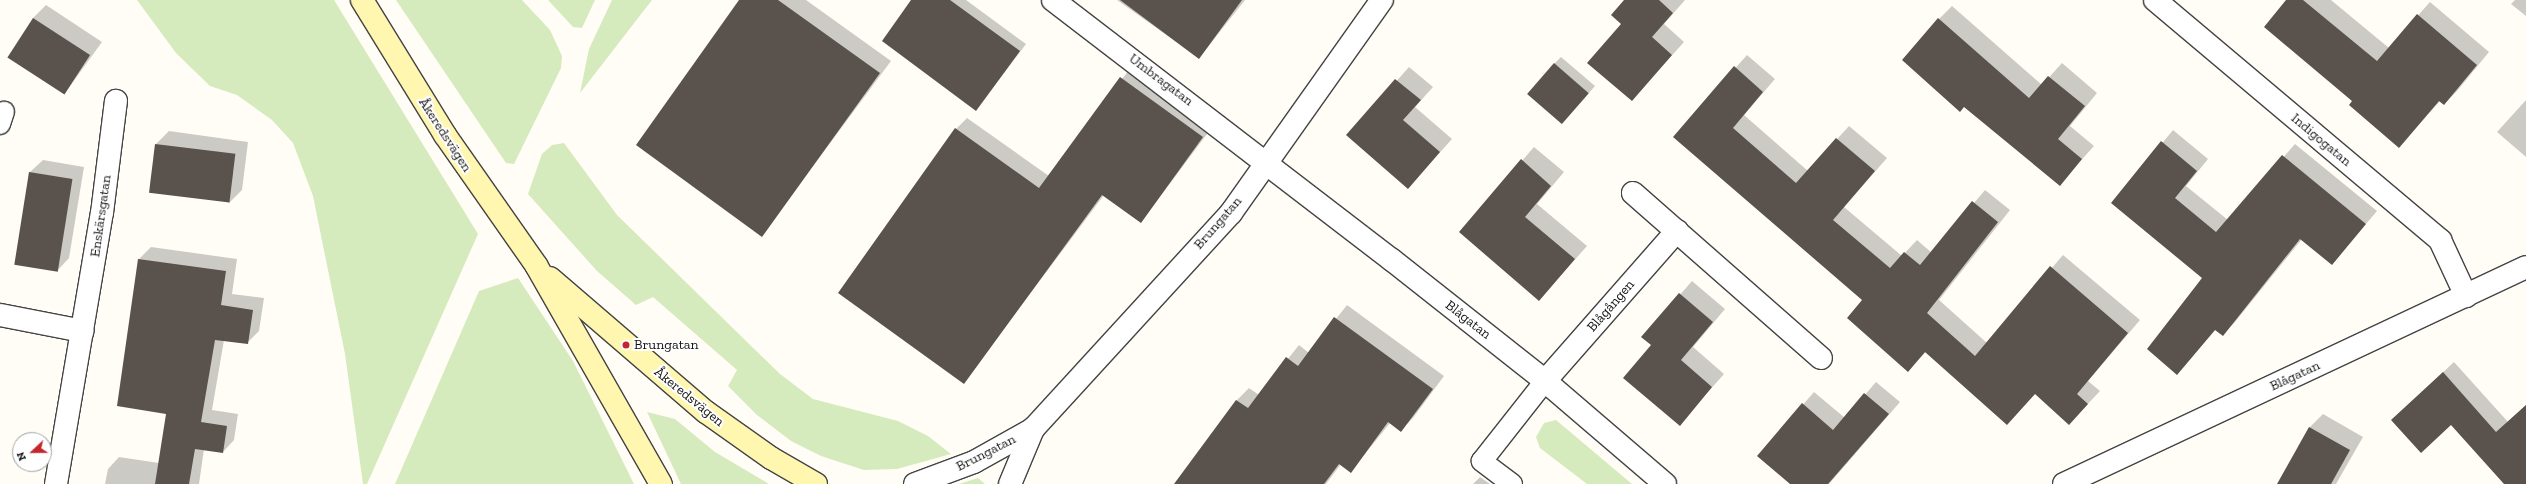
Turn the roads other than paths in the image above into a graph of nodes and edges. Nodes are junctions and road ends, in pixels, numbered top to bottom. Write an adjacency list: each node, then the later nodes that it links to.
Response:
1 (362, 0): 9 (street, Åkeredsvägen)
2 (1053, 0): 6 (street, Umbragatan)
3 (1382, 0): 6 (street, Brungatan)
4 (2155, 0): 11 (street, Indigogatan)
5 (116, 101): 13 (street, Enskärsgatan)
6 (1266, 163): 15 (street, Blågatan); 16 (street, Brungatan)
7 (1633, 193): 8 (street)
8 (1676, 231): 14 (street); 15 (street, Blågången)
9 (536, 265): 18 (street, Åkeredsvägen); 19 (street, Åkeredsvägen)
10 (2526, 268): 11 (street, Blågatan)
11 (2466, 296): 24 (street, Blågatan)
12 (0, 315): 13 (street)
13 (82, 331): 17 (street, Enskärsgatan)
14 (1820, 358)
15 (1545, 381): 22 (lane); 23 (street, Blågatan)
16 (1033, 429): 20 (street, Brungatan); 21 (street, Brungatan)
17 (56, 484)
18 (661, 484)
19 (816, 484)
20 (915, 484)
21 (1010, 484)
22 (1512, 484)
23 (1665, 484)
24 (2064, 484)

